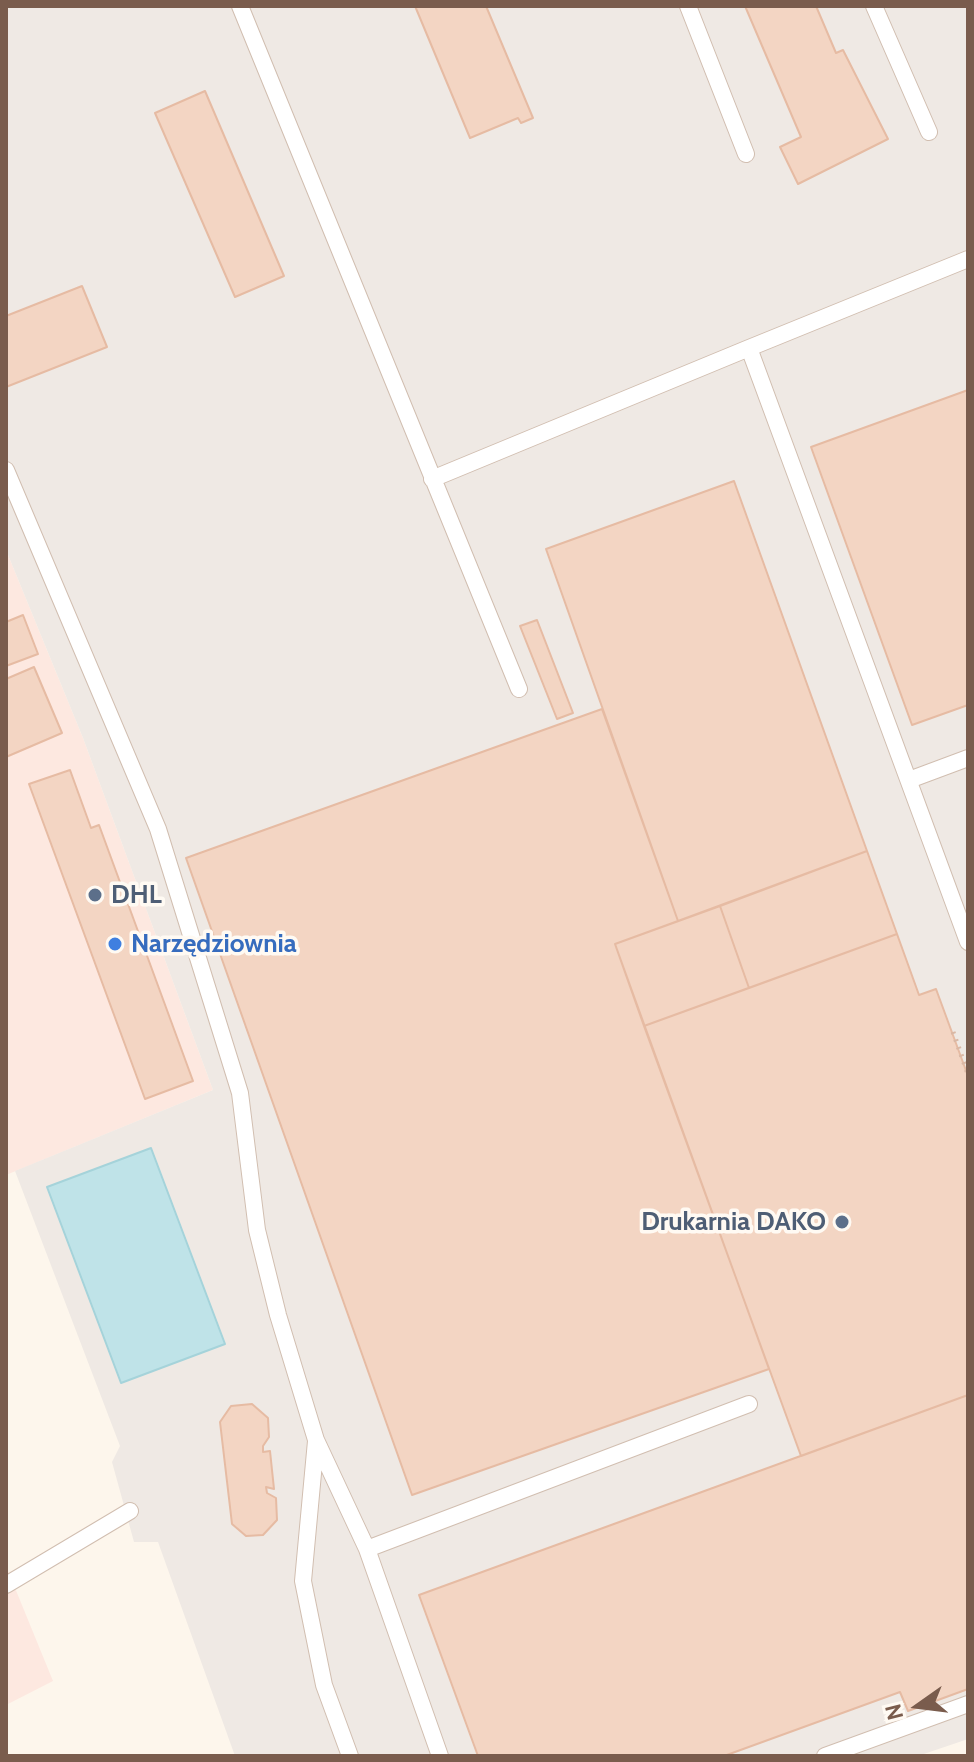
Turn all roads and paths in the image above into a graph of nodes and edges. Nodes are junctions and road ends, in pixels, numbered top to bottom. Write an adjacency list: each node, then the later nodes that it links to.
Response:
1 (240, 6): 9 (lane)
2 (688, 6): 5 (lane)
3 (874, 6): 4 (lane)
4 (929, 132)
5 (746, 154)
6 (968, 259): 7 (lane)
7 (749, 348): 9 (lane); 12 (lane)
8 (6, 470): 17 (lane)
9 (432, 479): 10 (lane)
10 (519, 689)
11 (968, 758): 12 (lane)
12 (909, 780): 13 (lane)
13 (968, 942)
14 (953, 1032): 15 (path)
15 (968, 1074)
16 (749, 1404): 19 (lane)
17 (316, 1440): 19 (lane); 22 (lane)
18 (130, 1511): 20 (lane)
19 (367, 1549): 23 (lane)
20 (6, 1585)
21 (968, 1704): 24 (lane)
22 (350, 1756)
23 (440, 1756)
24 (825, 1756)

